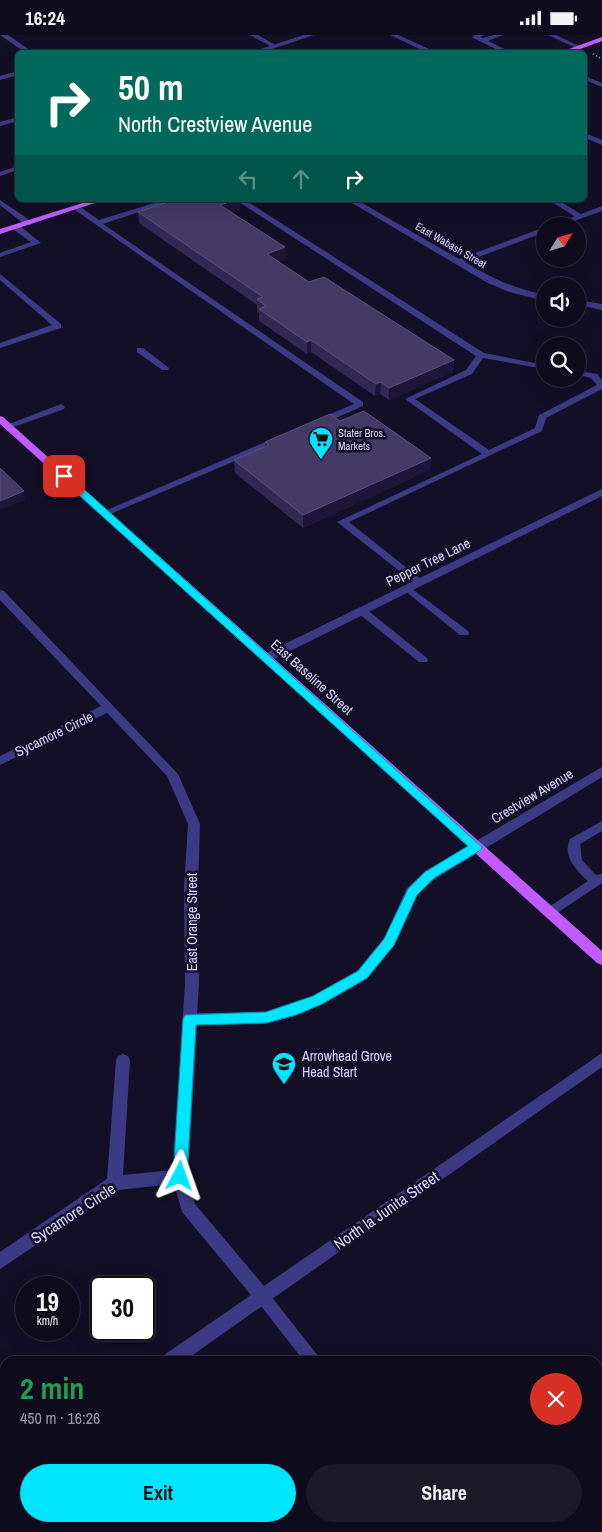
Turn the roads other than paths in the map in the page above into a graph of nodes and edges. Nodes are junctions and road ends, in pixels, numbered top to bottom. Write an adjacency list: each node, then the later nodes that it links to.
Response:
1 (253, 35): 9 (lane)
2 (312, 35): 9 (street)
3 (393, 35): 13 (lane)
4 (500, 35): 7 (lane)
5 (551, 35): 10 (lane)
6 (6, 36): 11 (street)
7 (482, 38): 14 (lane)
8 (602, 39): 10 (main road)
9 (274, 46): 12 (street)
10 (578, 47): 15 (main road)
11 (27, 50)
12 (261, 50)
13 (426, 50)
14 (504, 50)
15 (570, 50)
16 (15, 74): 17 (lane)
17 (0, 78)
18 (587, 78): 19 (lane)
19 (602, 85)
20 (15, 120): 21 (street)
21 (0, 124)
22 (587, 136): 23 (lane)
23 (602, 143)
24 (15, 169): 25 (lane)
25 (0, 173)
26 (0, 202): 35 (lane)
27 (94, 202): 32 (main road)
28 (165, 202): 36 (lane)
29 (243, 202): 48 (lane)
30 (354, 202): 41 (street, East Wabash Street)
31 (556, 202): 34 (lane)
32 (76, 208): 35 (main road); 36 (lane)
33 (601, 209): 34 (street)
34 (580, 216)
35 (28, 223): 37 (main road)
36 (98, 223): 55 (lane)
37 (16, 227): 38 (main road); 40 (lane)
38 (0, 232)
39 (536, 232): 41 (street)
40 (0, 255)
41 (458, 262): 43 (street, East Wabash Street)
42 (0, 277): 46 (lane)
43 (536, 296)
44 (586, 304): 45 (street)
45 (602, 307)
46 (0, 346)
47 (140, 350): 50 (lane)
48 (481, 355): 49 (lane); 57 (lane)
49 (536, 365)
50 (165, 368)
51 (586, 374): 52 (lane)
52 (602, 386): 57 (lane)
53 (62, 407): 54 (lane)
54 (4, 422): 59 (main road, East Baseline Street)
55 (309, 426)
56 (291, 434): 59 (lane)
57 (488, 454): 60 (lane)
58 (602, 492): 60 (street, Pepper Tree Lane)
59 (105, 513): 65 (main road, East Baseline Street)
60 (419, 582): 61 (street, Pepper Tree Lane)
61 (407, 588): 63 (street, Pepper Tree Lane); 64 (lane)
62 (0, 593): 67 (street, East Orange Street)
63 (362, 611): 65 (street, Pepper Tree Lane); 66 (lane)
64 (464, 633)
65 (266, 658): 71 (main road, East Baseline Street)
66 (423, 660)
67 (109, 707): 68 (street, Sycamore Circle); 75 (street, East Orange Street)
68 (0, 761)
69 (600, 776): 71 (street, Crestview Avenue)
70 (602, 825): 72 (lane)
71 (476, 847): 73 (main road, East Baseline Street); 75 (street, Crestview Avenue)
72 (599, 880): 73 (lane)
73 (550, 912): 74 (main road, East Baseline Street)
74 (602, 959)
75 (190, 1019): 78 (street, East Orange Street)
76 (602, 1059): 81 (street, North la Junita Street)
77 (123, 1060): 79 (street)
78 (180, 1176): 79 (street, Sycamore Circle); 81 (street, East Orange Street)
79 (115, 1183): 80 (street, Sycamore Circle)
80 (0, 1261)
81 (262, 1296): 82 (street, North la Junita Street); 83 (lane)
82 (177, 1356)
83 (309, 1356)

